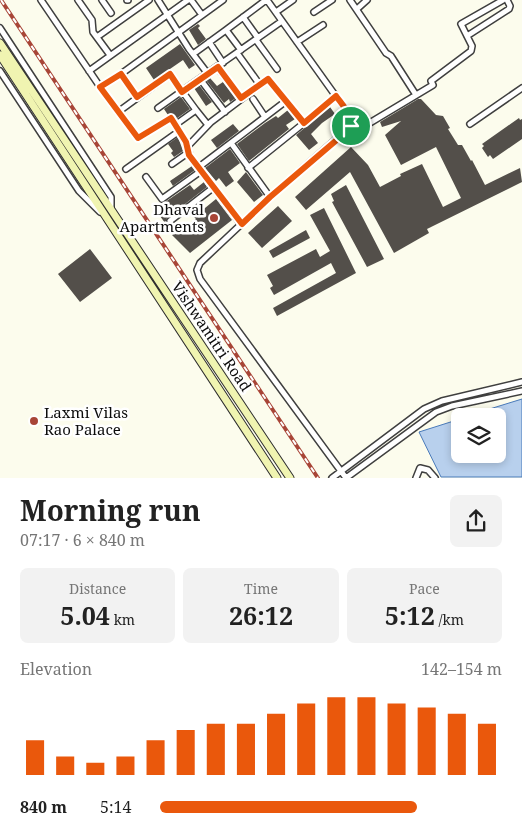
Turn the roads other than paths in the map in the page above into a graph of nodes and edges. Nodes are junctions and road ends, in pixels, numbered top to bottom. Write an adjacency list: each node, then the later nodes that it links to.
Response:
1 (41, 0): 41 (street)
2 (78, 0): 28 (street)
3 (102, 0): 18 (street)
4 (149, 0): 28 (street)
5 (158, 0): 19 (street)
6 (189, 0): 19 (street); 20 (street)
7 (223, 0): 20 (street)
8 (267, 0): 16 (street); 21 (street)
9 (293, 0): 16 (street)
10 (332, 0): 17 (street)
11 (350, 0): 15 (street)
12 (367, 0): 15 (street)
13 (503, 0): 27 (street)
14 (507, 0): 27 (street)
15 (357, 9): 49 (street)
16 (276, 12): 22 (street)
17 (314, 12)
18 (111, 13)
19 (167, 15): 26 (street); 36 (street)
20 (202, 16): 26 (street)
21 (244, 17): 25 (street); 29 (street)
22 (282, 21): 29 (street); 31 (street)
23 (323, 25): 31 (street)
24 (0, 28): 75 (street)
25 (226, 30): 30 (street); 33 (street)
26 (178, 33): 34 (street); 42 (street)
27 (467, 36): 49 (street)
28 (97, 37): 36 (street)
29 (257, 39): 33 (street); 39 (street)
30 (209, 42): 34 (street); 37 (street)
31 (297, 42): 50 (street)
32 (0, 43): 75 (main road, Vishwamitri Road)
33 (239, 52): 37 (street); 45 (street)
34 (193, 54): 43 (street)
35 (0, 55): 76 (main road, Vishwamitri Road)
36 (110, 55): 41 (street)
37 (224, 62): 38 (street)
38 (218, 67): 43 (street); 52 (street)
39 (277, 69)
40 (0, 71): 76 (street)
41 (89, 71): 46 (street)
42 (121, 74): 46 (street); 51 (street)
43 (208, 74): 44 (street)
44 (200, 79): 48 (street); 58 (street)
45 (260, 85): 52 (street); 54 (street)
46 (100, 87): 57 (street)
47 (522, 88): 61 (street)
48 (182, 92): 51 (street); 55 (street); 56 (street)
49 (416, 95): 64 (street)
50 (336, 96): 60 (street); 64 (street)
51 (137, 97): 57 (street)
52 (241, 98): 58 (street)
53 (253, 100): 59 (street)
54 (286, 101): 59 (street); 60 (street)
55 (158, 108)
56 (196, 110): 62 (street); 63 (street)
57 (118, 112): 62 (street)
58 (225, 112): 63 (street)
59 (265, 117): 66 (street)
60 (304, 123): 69 (street)
61 (470, 124)
62 (175, 125): 65 (street)
63 (208, 125): 67 (street)
64 (351, 126): 74 (street)
65 (178, 132): 67 (street); 70 (street)
66 (231, 143): 69 (street); 71 (street)
67 (188, 150): 68 (street); 71 (street)
68 (172, 164)
69 (248, 168): 74 (street)
70 (126, 169)
71 (200, 169): 72 (street); 73 (street)
72 (146, 177)
73 (214, 187): 77 (street); 78 (street)
74 (270, 197): 78 (street)
75 (111, 209): 83 (main road, Vishwamitri Road)
76 (104, 216): 82 (main road, Vishwamitri Road)
77 (170, 222)
78 (242, 224): 81 (street)
79 (522, 382): 81 (street)
80 (522, 392): 85 (street)
81 (341, 471): 84 (street); 85 (street)
82 (277, 478)
83 (290, 478)
84 (332, 478)
85 (346, 478)
86 (416, 478): 87 (street)
87 (435, 478)

